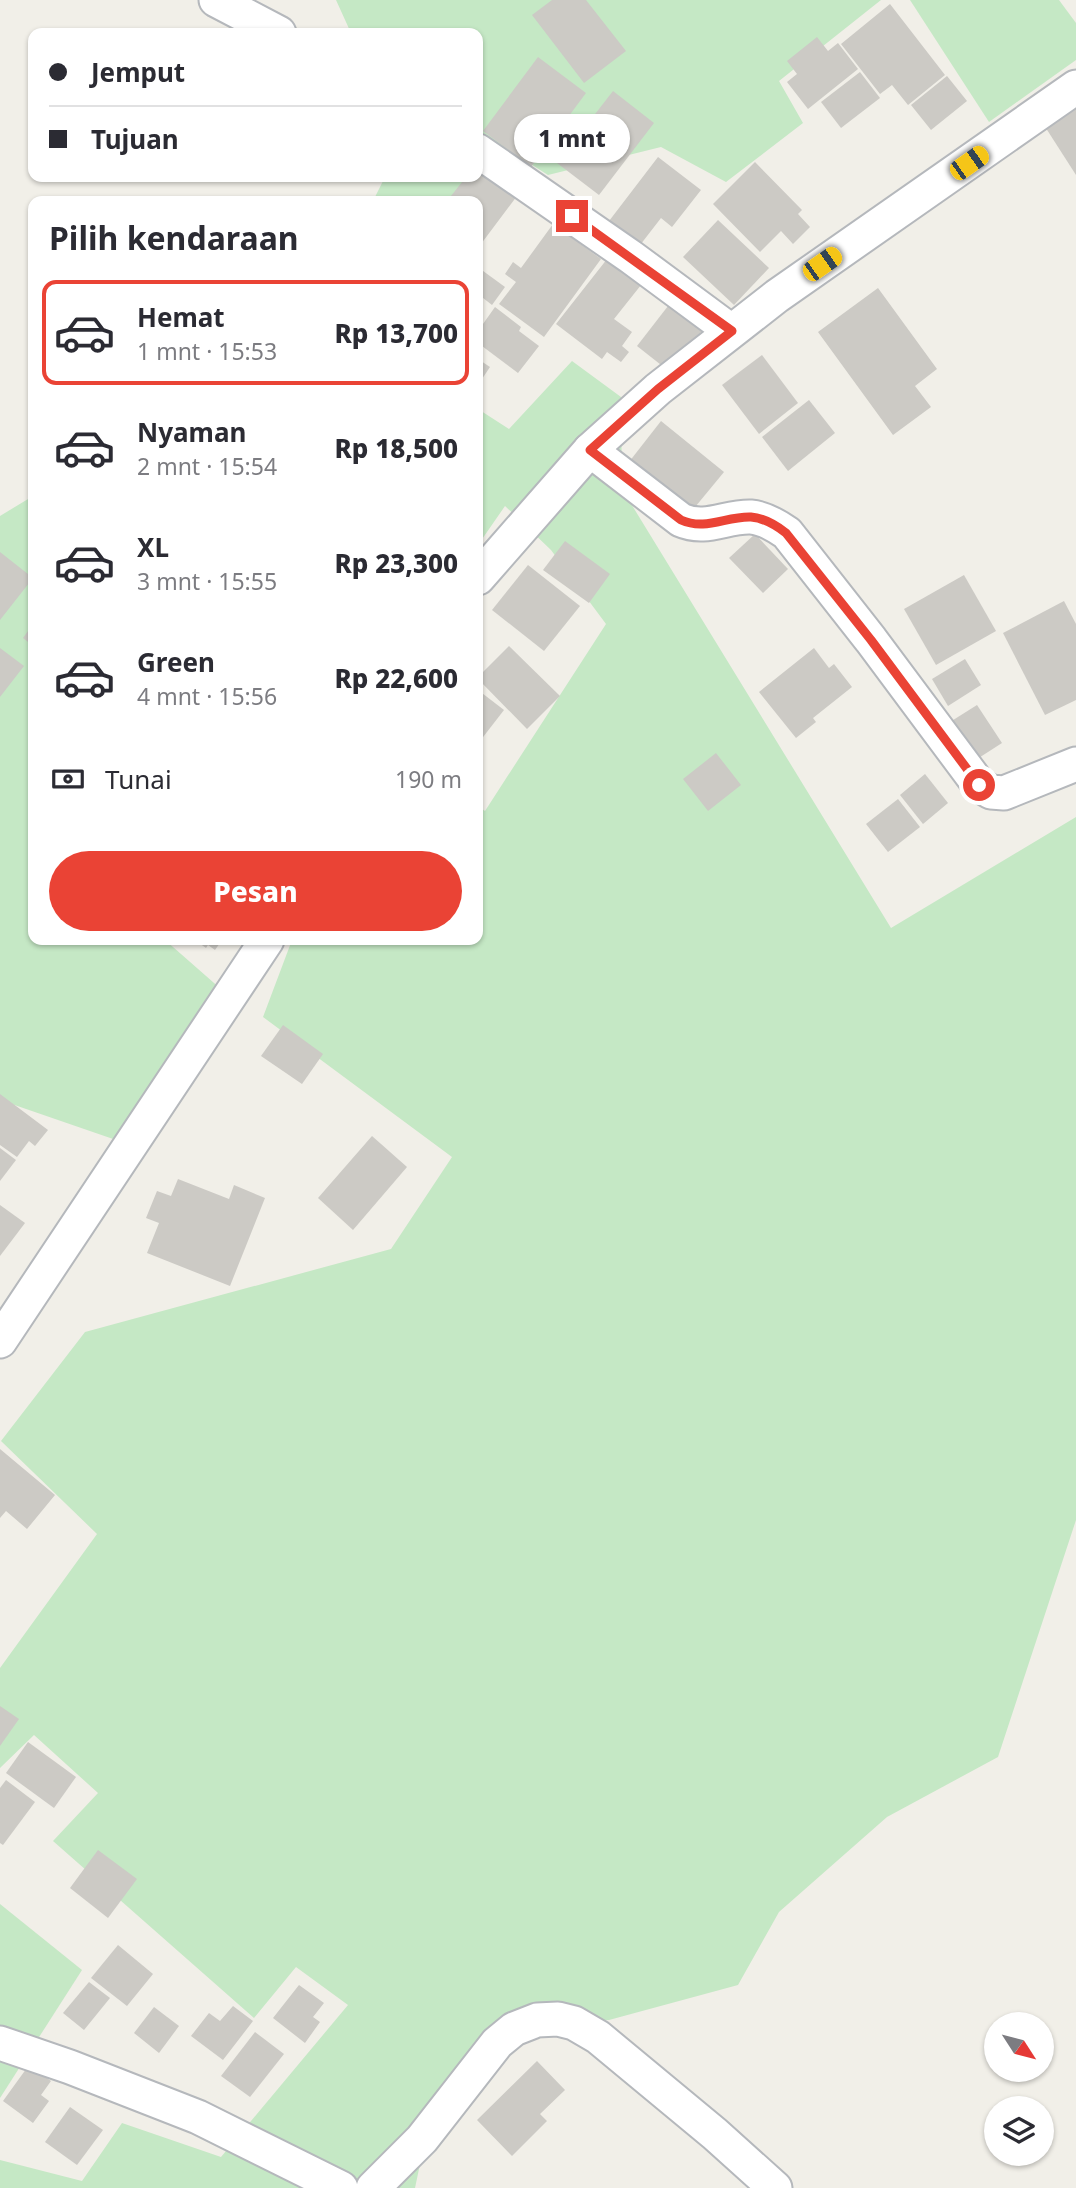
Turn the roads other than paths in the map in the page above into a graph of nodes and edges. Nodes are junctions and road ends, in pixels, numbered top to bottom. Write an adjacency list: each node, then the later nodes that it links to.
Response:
1 (216, 0): 2 (street)
2 (269, 28)
3 (1076, 87): 5 (street)
4 (483, 155): 5 (street)
5 (732, 331): 6 (street)
6 (590, 450): 7 (street); 8 (street)
7 (483, 572)
8 (1076, 764)
9 (264, 945): 10 (street)
10 (0, 1341)
11 (0, 2043): 12 (street)
12 (341, 2188)
13 (373, 2188): 14 (street)
14 (775, 2188)

